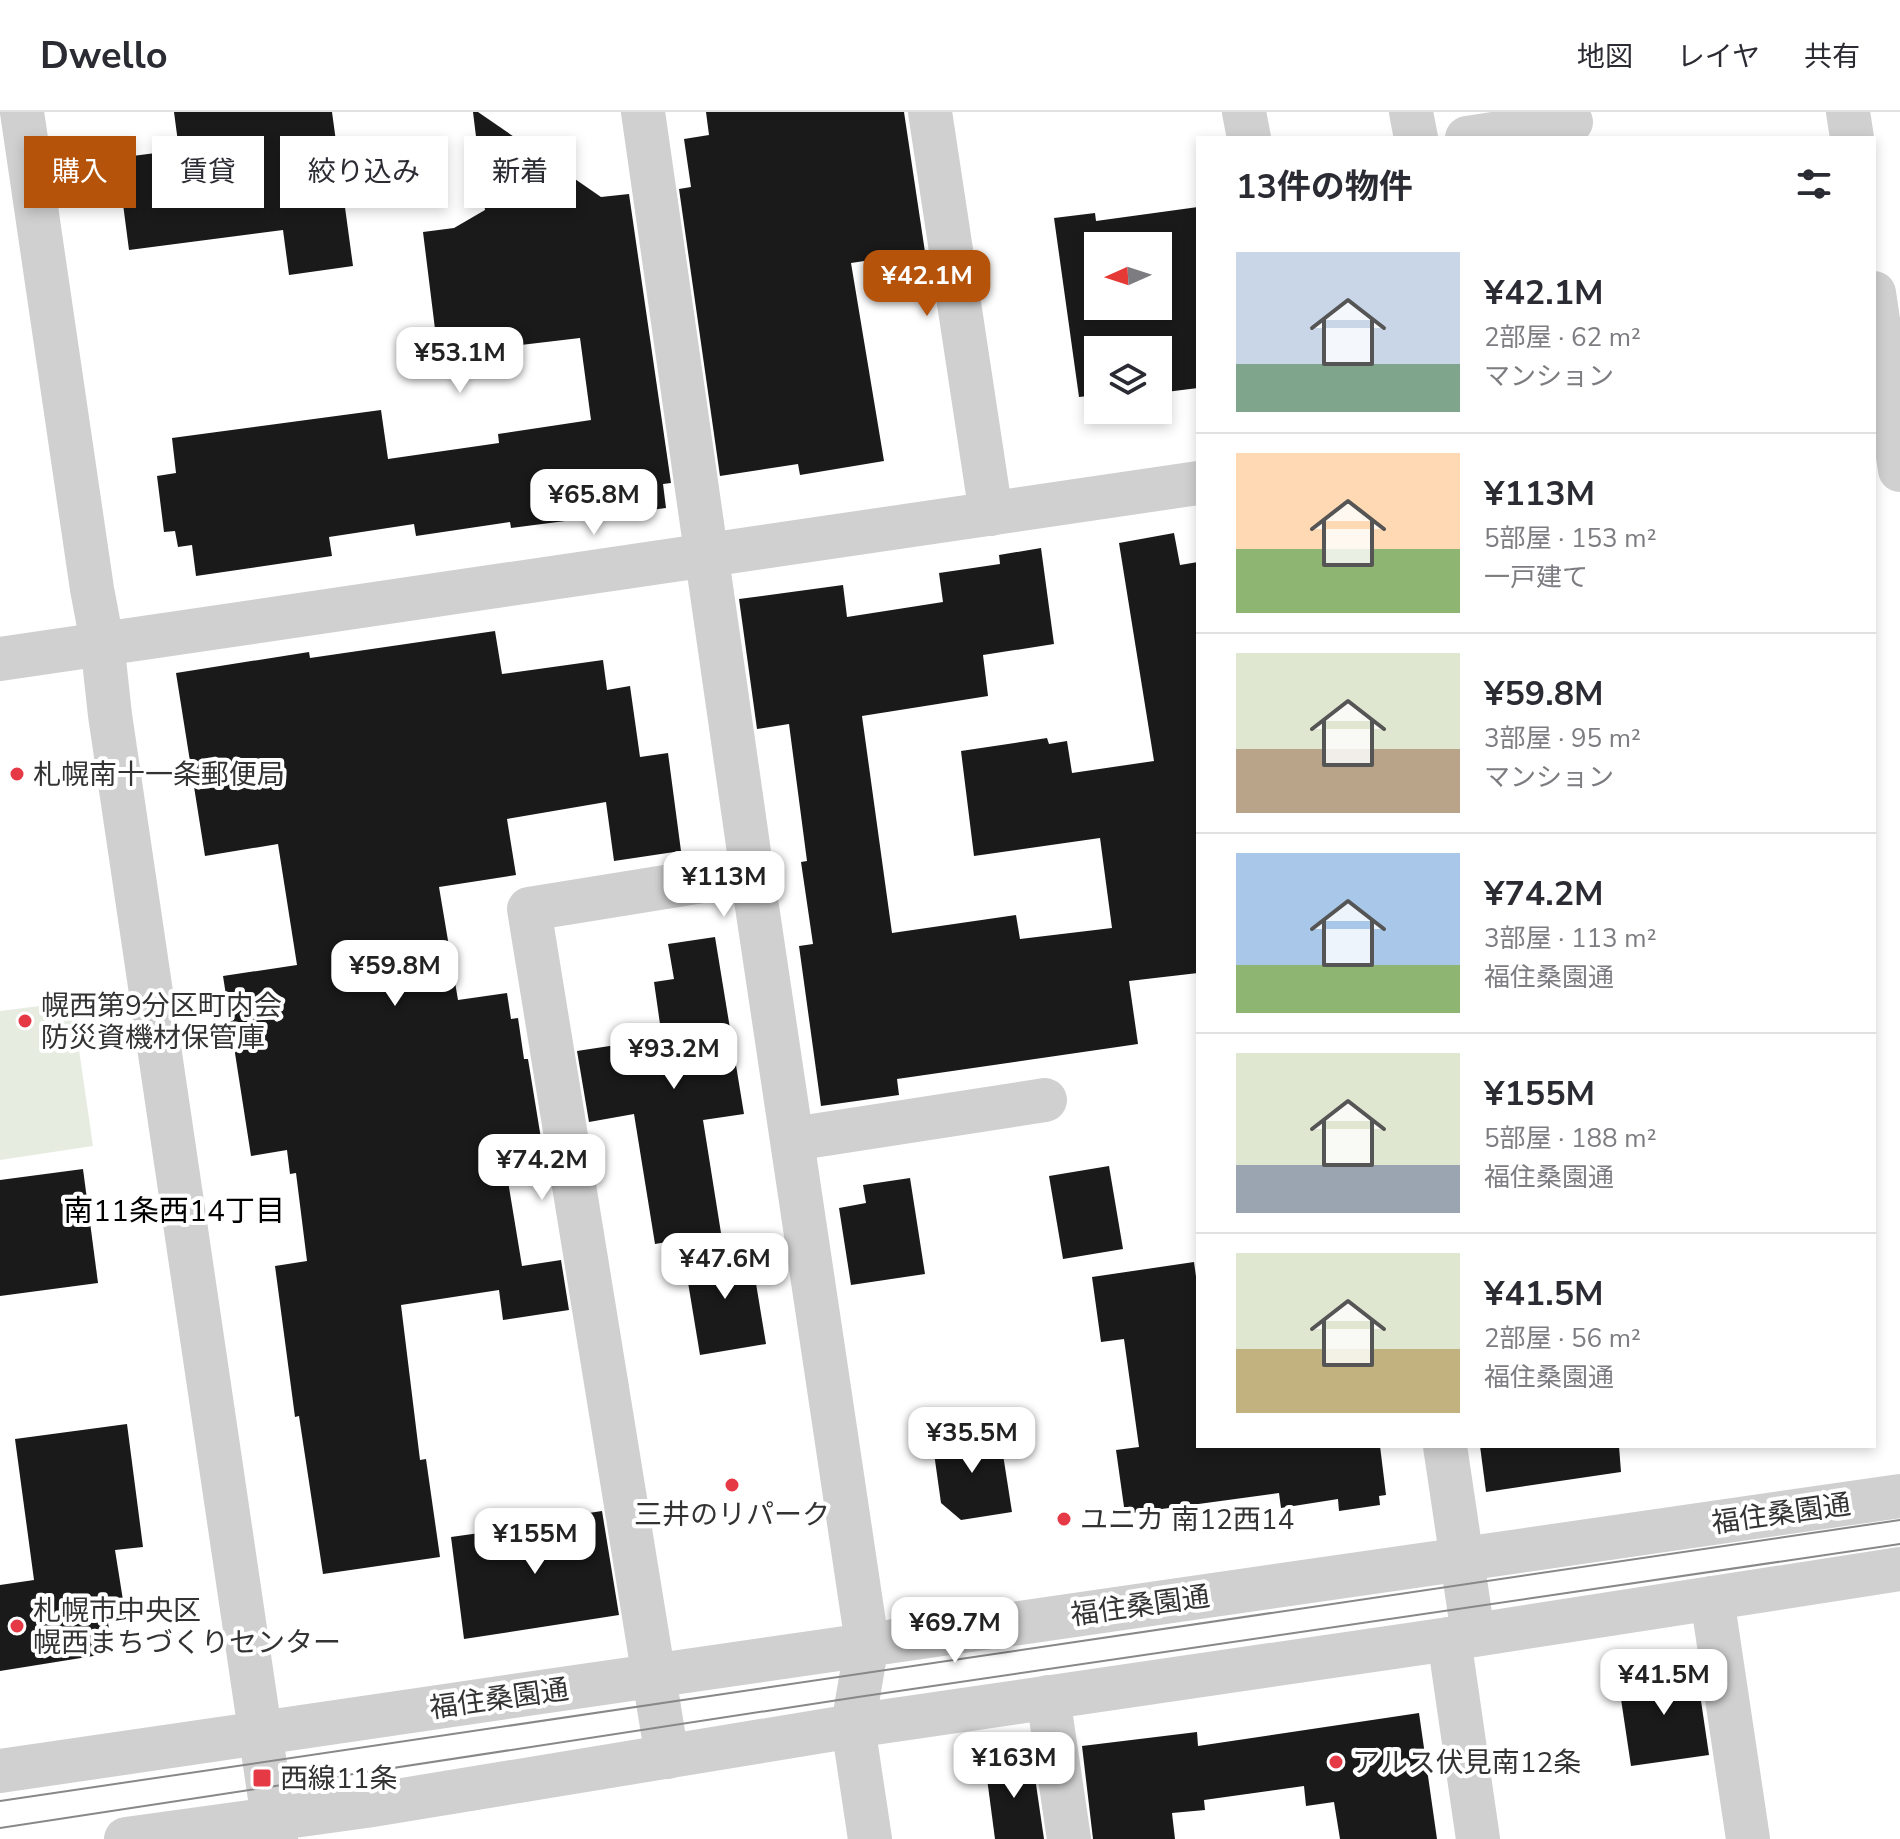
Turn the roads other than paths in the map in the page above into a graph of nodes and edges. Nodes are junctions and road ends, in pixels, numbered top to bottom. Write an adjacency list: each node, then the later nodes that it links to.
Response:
1 (22, 112): 18 (street)
2 (643, 112): 17 (street)
3 (930, 112): 16 (street)
4 (1244, 112): 8 (street)
5 (1411, 112): 9 (street)
6 (1848, 112): 11 (street)
7 (1571, 122): 10 (street)
8 (1249, 136)
9 (1416, 136)
10 (1480, 136)
11 (1852, 136)
12 (1876, 307): 13 (street)
13 (1887, 382): 14 (street)
14 (1900, 470)
15 (1196, 483): 16 (street)
16 (991, 514): 17 (street)
17 (708, 555): 18 (street); 20 (street)
18 (102, 642): 19 (street); 33 (street)
19 (0, 659)
20 (752, 873): 22 (street); 30 (street)
21 (1045, 1100): 22 (street)
22 (793, 1139): 29 (street)
23 (1445, 1448): 25 (street)
24 (1900, 1496): 25 (street, 福住桑園通)
25 (1462, 1561): 28 (street); 29 (street, 福住桑園通)
26 (1900, 1569): 27 (street)
27 (1712, 1598): 28 (street); 41 (street)
28 (1461, 1637): 31 (street); 40 (street)
29 (867, 1643): 30 (street, 福住桑園通); 32 (street)
30 (654, 1676): 33 (street, 福住桑園通); 34 (street)
31 (1048, 1697): 32 (street); 39 (street)
32 (853, 1726): 34 (street); 38 (street)
33 (261, 1732): 35 (street, 福住桑園通); 36 (street)
34 (667, 1757): 36 (street)
35 (0, 1771)
36 (275, 1829): 37 (street)
37 (126, 1839)
38 (870, 1839)
39 (1069, 1839)
40 (1478, 1839)
41 (1748, 1839)

